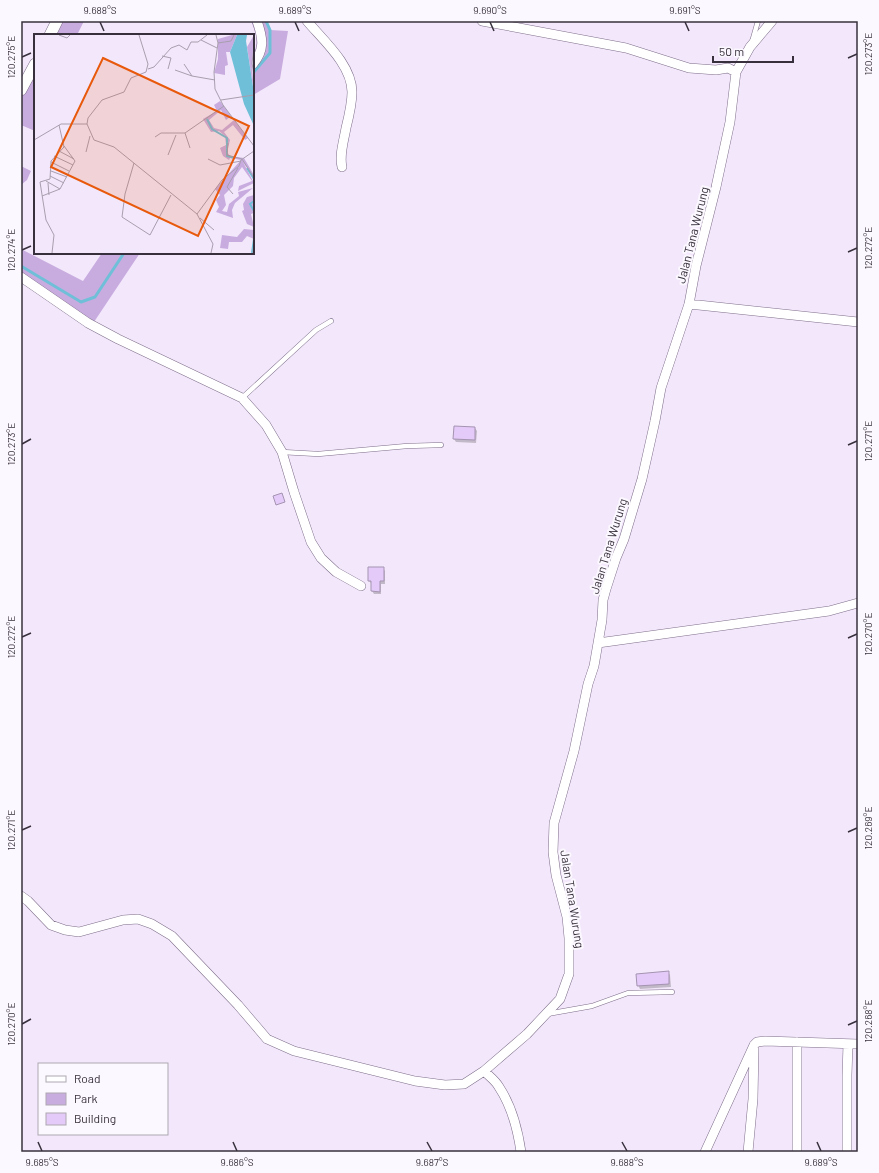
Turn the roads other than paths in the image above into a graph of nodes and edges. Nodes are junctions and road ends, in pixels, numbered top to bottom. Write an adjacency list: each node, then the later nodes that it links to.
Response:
1 (57, 21): 7 (street)
2 (257, 21): 9 (street)
3 (307, 21): 13 (street)
4 (482, 21): 11 (street)
5 (758, 21): 8 (lane)
6 (772, 21): 8 (street)
7 (50, 34)
8 (750, 47): 11 (street)
9 (254, 63)
10 (34, 66): 12 (street)
11 (736, 72): 15 (street, Jalan Tana Wurung)
12 (21, 90)
13 (342, 167)
14 (21, 277): 18 (street)
15 (689, 304): 17 (street); 23 (street, Jalan Tana Wurung)
16 (330, 321): 18 (lane)
17 (858, 322)
18 (242, 398): 20 (street)
19 (441, 445): 20 (lane)
20 (282, 452): 21 (street)
21 (361, 586)
22 (858, 603): 23 (street)
23 (598, 643): 26 (street, Jalan Tana Wurung)
24 (21, 896): 31 (street, Jalan Tana Wurung)
25 (672, 992): 26 (lane)
26 (545, 1014): 31 (street, Jalan Tana Wurung)
27 (797, 1042): 28 (street); 30 (street); 35 (street)
28 (848, 1044): 29 (street); 36 (street)
29 (858, 1044)
30 (754, 1045): 33 (street); 34 (street)
31 (484, 1071): 32 (street)
32 (520, 1152)
33 (705, 1152)
34 (748, 1152)
35 (797, 1152)
36 (848, 1152)

